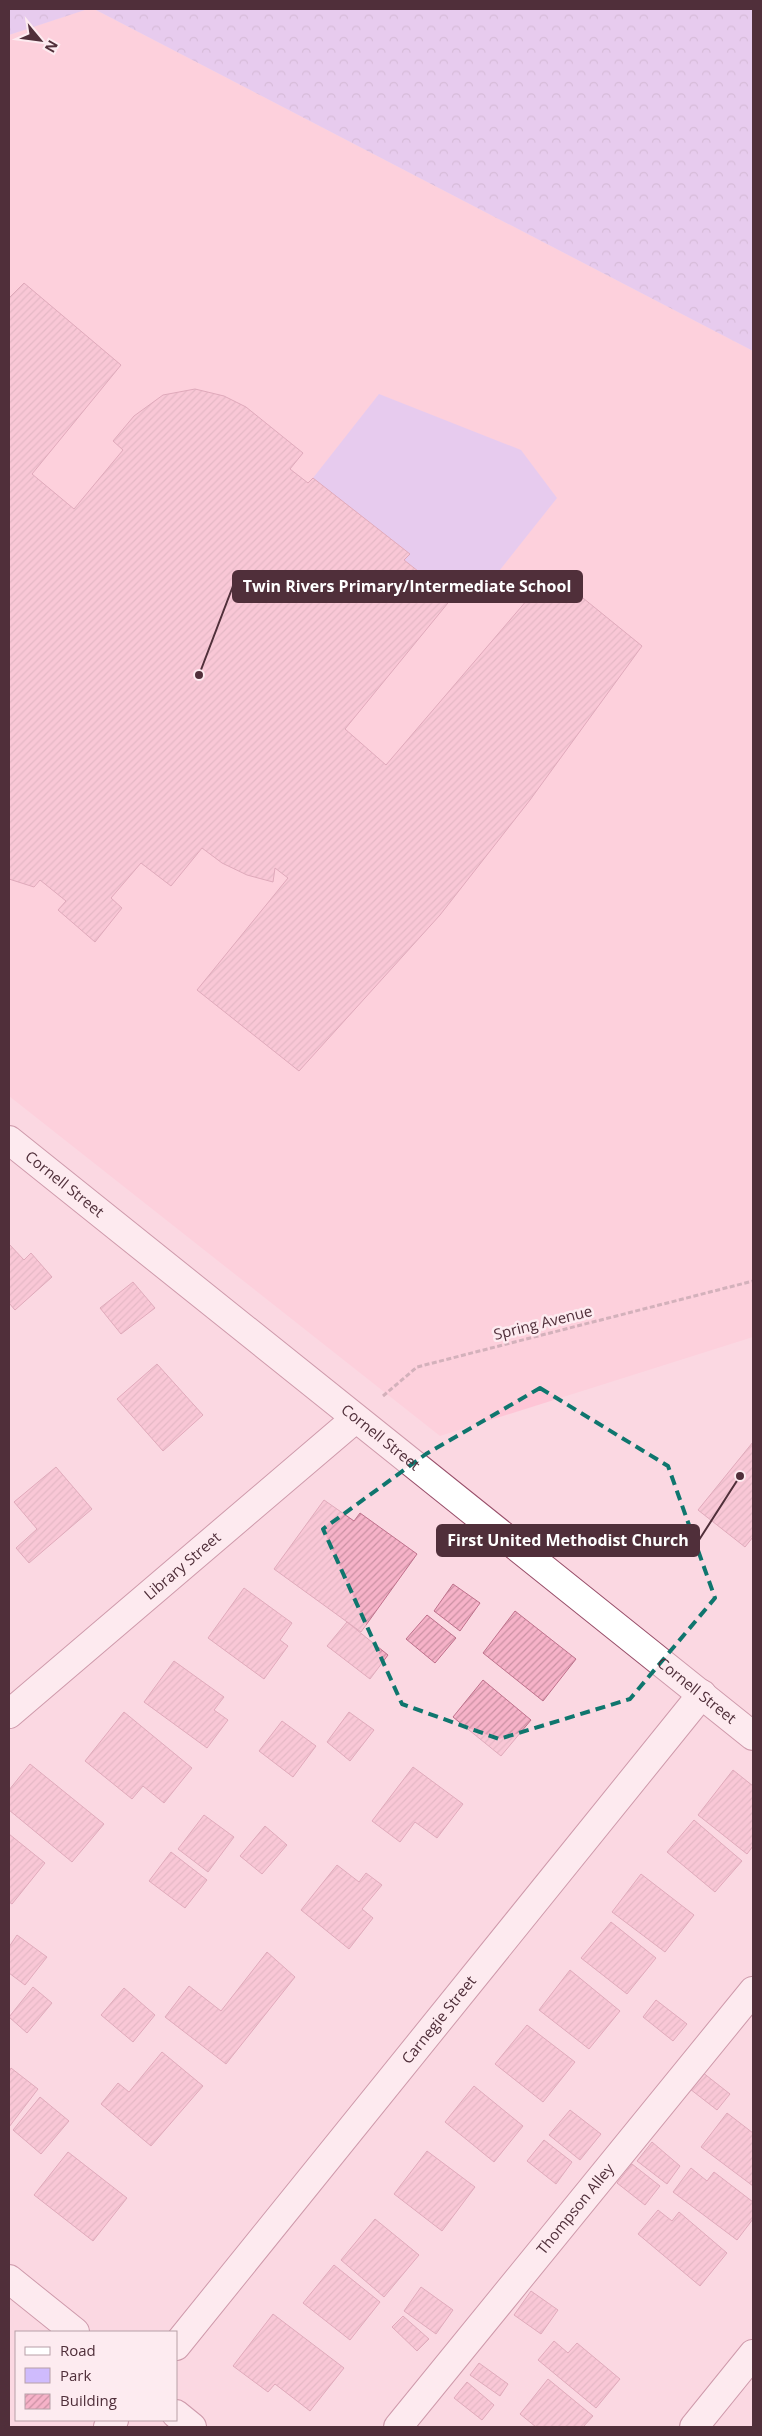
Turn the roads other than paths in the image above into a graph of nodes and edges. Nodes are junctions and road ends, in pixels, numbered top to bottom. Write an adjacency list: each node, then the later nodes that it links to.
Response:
1 (9, 1140): 2 (street, Cornell Street)
2 (355, 1419): 3 (street, Cornell Street); 4 (street, Library Street)
3 (702, 1694): 5 (street, Cornell Street); 9 (street, Carnegie Street)
4 (9, 1714)
5 (753, 1736)
6 (753, 1991): 13 (street, Thompson Alley)
7 (9, 2279): 8 (street)
8 (74, 2331)
9 (178, 2344)
10 (753, 2354): 14 (street)
11 (178, 2416): 12 (street)
12 (192, 2427)
13 (398, 2427)
14 (694, 2427)

